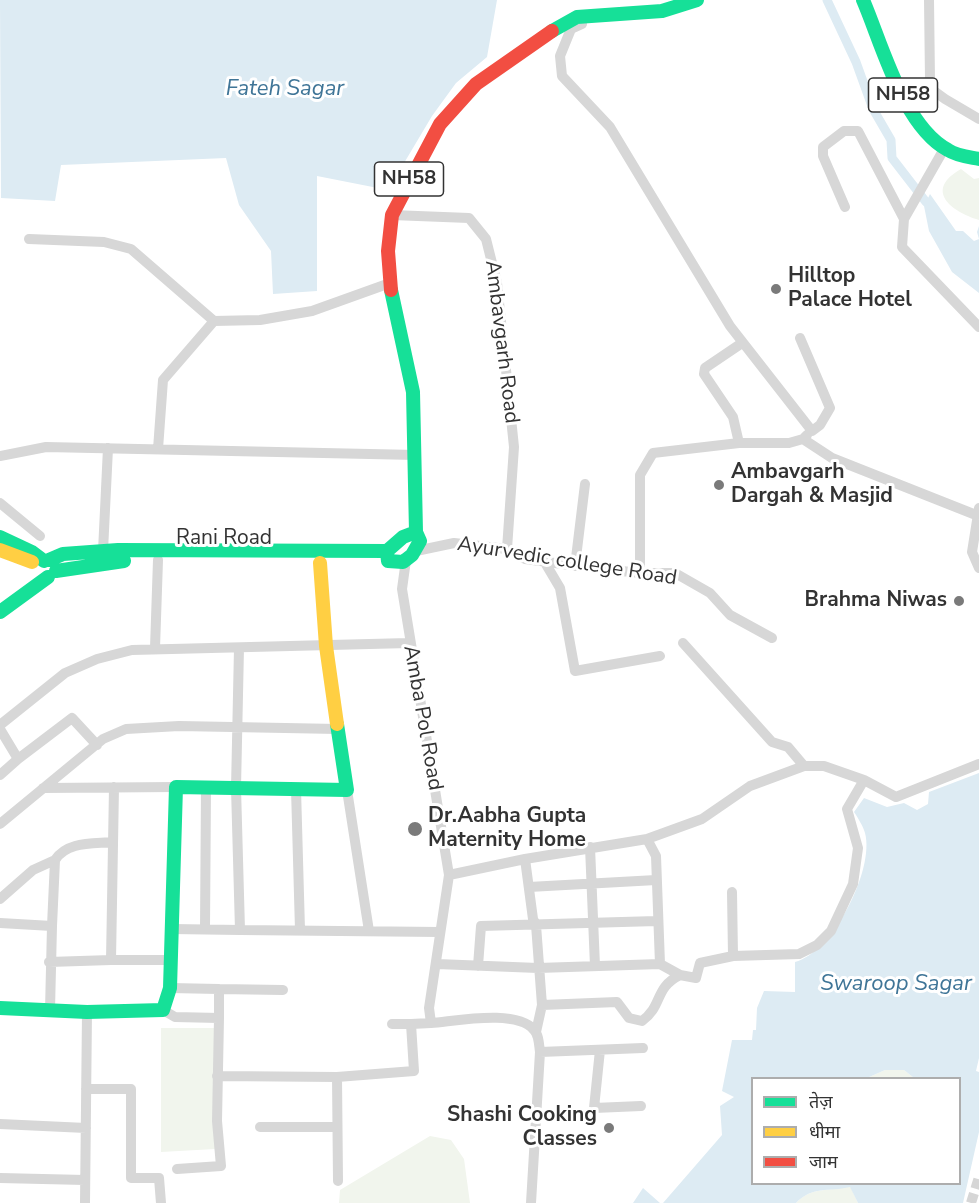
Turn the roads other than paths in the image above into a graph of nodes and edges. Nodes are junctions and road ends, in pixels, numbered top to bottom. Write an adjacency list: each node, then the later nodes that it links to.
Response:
1 (697, 0): 4 (main road, NH58)
2 (863, 0): 6 (main road, NH58)
3 (929, 0): 5 (street)
4 (602, 15): 9 (main road, NH58); 16 (street)
5 (979, 119)
6 (944, 149): 7 (main road); 10 (street)
7 (979, 159)
8 (845, 207): 10 (street)
9 (392, 214): 12 (main road, NH58); 30 (street, Ambavgarh Road)
10 (907, 215): 14 (street)
11 (29, 239): 13 (street)
12 (390, 283): 13 (street); 22 (main road, NH58)
13 (214, 321): 21 (street)
14 (979, 327)
15 (800, 338): 17 (street)
16 (742, 343): 17 (street); 19 (street)
17 (812, 431): 18 (street)
18 (803, 439): 19 (street); 26 (street)
19 (740, 443): 41 (street)
20 (108, 448): 21 (street); 23 (street); 32 (street)
21 (158, 449): 22 (street)
22 (416, 455): 27 (main road, NH58)
23 (0, 456)
24 (585, 484): 38 (street)
25 (0, 503): 28 (street)
26 (977, 512): 40 (street)
27 (416, 532): 33 (main road); 34 (main road, NH58)
28 (40, 536)
29 (0, 537): 39 (main road)
30 (507, 549): 34 (street, Ayurvedic college Road); 36 (street, Ayurvedic college Road)
31 (0, 550): 39 (main road, Rani Road)
32 (103, 551): 33 (main road); 39 (main road)
33 (387, 551): 34 (main road)
34 (405, 558): 37 (main road, Rani Road); 45 (street, Amba Pol Road)
35 (158, 560): 37 (main road, Rani Road); 39 (main road, Rani Road); 48 (street)
36 (544, 561): 38 (street, Ayurvedic college Road); 50 (street)
37 (320, 563): 47 (main road)
38 (575, 566): 41 (street, Ayurvedic college Road)
39 (46, 567): 42 (main road); 43 (main road, Rani Road)
40 (979, 568)
41 (640, 573): 44 (street, Ayurvedic college Road)
42 (0, 597)
43 (0, 612)
44 (772, 638)
45 (409, 643): 47 (street); 74 (street, Amba Pol Road)
46 (683, 643): 58 (street)
47 (326, 646): 49 (street); 54 (main road)
48 (155, 648): 49 (street); 51 (street)
49 (239, 648): 52 (street)
50 (660, 656)
51 (0, 725)
52 (237, 727): 54 (street); 55 (street); 65 (street)
53 (0, 729): 56 (street)
54 (338, 729): 67 (main road)
55 (97, 745): 56 (street); 63 (street)
56 (18, 759): 59 (street)
57 (979, 764): 60 (street)
58 (804, 766): 60 (street); 69 (street)
59 (0, 775)
60 (864, 780): 91 (street)
61 (114, 787): 62 (street); 63 (street); 70 (street)
62 (176, 787): 64 (main road); 85 (main road)
63 (43, 788): 68 (street)
64 (206, 788): 65 (main road); 86 (street)
65 (236, 788): 66 (main road); 87 (street)
66 (296, 789): 67 (main road); 88 (street)
67 (347, 790): 89 (street)
68 (0, 824)
69 (647, 839): 71 (street); 75 (street)
70 (113, 842): 73 (street); 92 (street)
71 (590, 848): 72 (street); 76 (street)
72 (525, 859): 74 (street); 77 (street)
73 (55, 860): 79 (street); 84 (street)
74 (449, 875): 90 (street, Amba Pol Road)
75 (656, 880): 76 (street); 80 (street)
76 (591, 882): 77 (street); 82 (street)
77 (529, 887): 83 (street)
78 (732, 892): 91 (street)
79 (0, 899)
80 (657, 921): 82 (street); 96 (street)
81 (0, 922): 84 (street)
82 (592, 924): 83 (street); 98 (street)
83 (536, 925): 97 (street); 99 (street)
84 (52, 926): 94 (street)
85 (172, 929): 86 (street); 93 (main road)
86 (205, 929): 87 (street)
87 (240, 930): 88 (street)
88 (300, 930): 89 (street)
89 (369, 931): 90 (street)
90 (440, 932): 95 (street, Amba Pol Road)
91 (733, 956): 100 (street)
92 (111, 960): 93 (street); 94 (street)
93 (170, 960): 101 (main road)
94 (49, 962): 106 (street)
95 (437, 964): 97 (street); 110 (street, Amba Pol Road)
96 (660, 964): 98 (street); 100 (street)
97 (478, 966): 99 (street)
98 (595, 966): 99 (street)
99 (538, 968): 104 (street)
100 (680, 975): 104 (street)
101 (171, 988): 102 (street); 107 (main road)
102 (219, 989): 103 (street); 109 (street)
103 (284, 990)
104 (542, 1005): 113 (street)
105 (0, 1008): 106 (main road)
106 (50, 1010): 108 (main road)
107 (163, 1010): 108 (main road); 109 (street)
108 (87, 1012): 119 (street)
109 (219, 1018): 117 (street)
110 (431, 1023): 112 (street); 113 (street)
111 (392, 1024): 112 (street)
112 (411, 1024): 118 (street)
113 (536, 1032): 116 (street)
114 (643, 1048): 115 (street)
115 (600, 1050): 116 (street); 120 (street)
116 (540, 1052): 131 (street)
117 (218, 1076): 118 (street); 125 (street)
118 (337, 1077): 123 (street)
119 (86, 1089): 124 (street); 130 (street)
120 (642, 1106)
121 (0, 1124): 124 (street)
122 (260, 1127): 123 (street)
123 (337, 1127): 128 (street)
124 (86, 1128): 127 (street)
125 (177, 1170)
126 (0, 1178): 127 (street)
127 (85, 1180): 129 (street)
128 (338, 1181)
129 (85, 1203)
130 (161, 1203)
131 (531, 1203)

